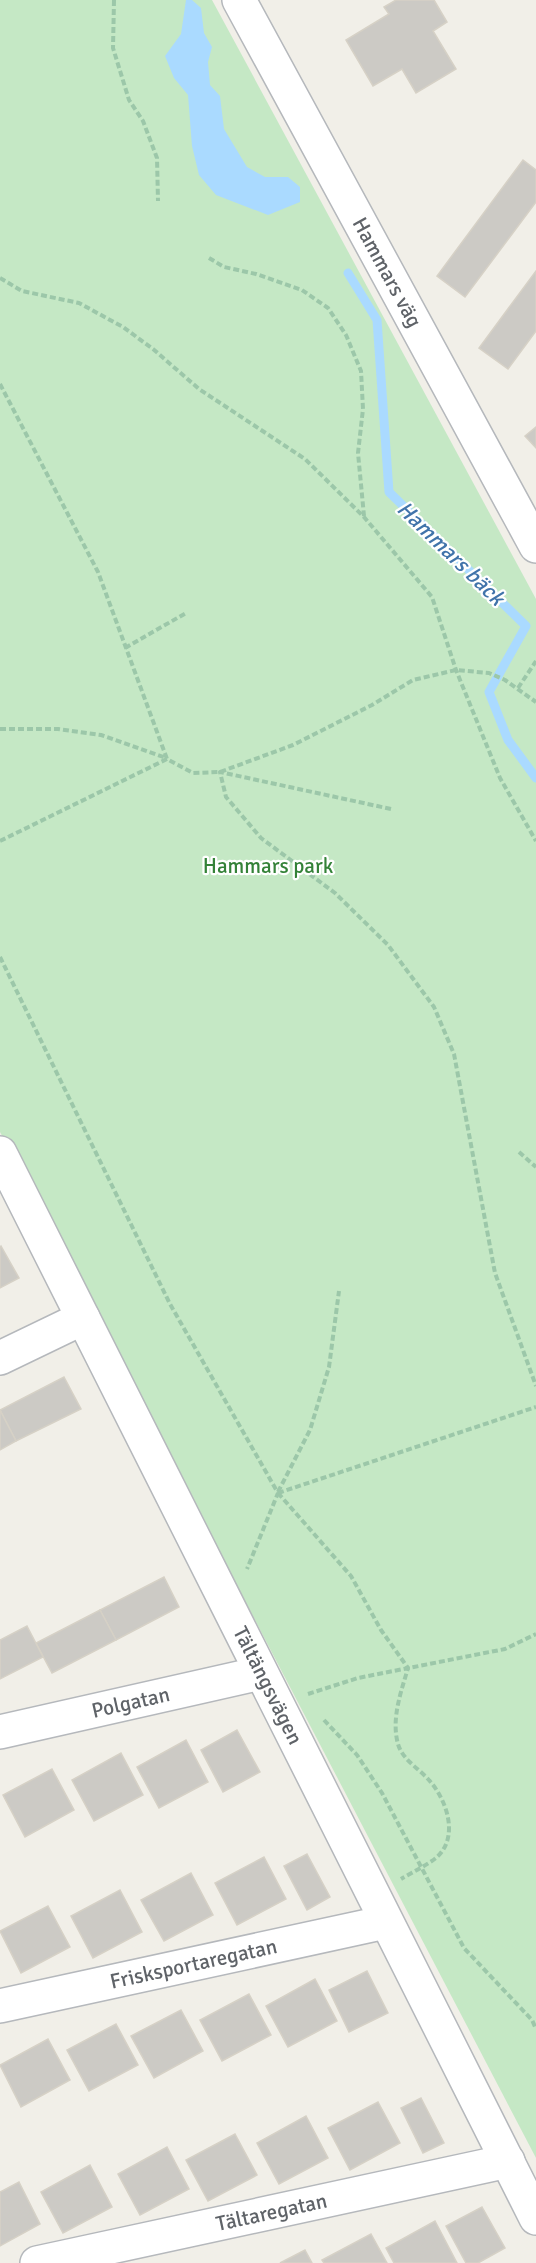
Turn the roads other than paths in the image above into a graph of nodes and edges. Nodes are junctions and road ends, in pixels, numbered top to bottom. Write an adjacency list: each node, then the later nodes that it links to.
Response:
1 (239, 0): 2 (street, Hammars väg)
2 (536, 546)
3 (0, 1153): 4 (street, Tältängsvägen)
4 (83, 1318): 5 (street); 6 (street, Tältängsvägen)
5 (0, 1358)
6 (266, 1683): 7 (street, Polgatan); 8 (street, Tältängsvägen)
7 (0, 1732)
8 (380, 1910): 9 (street, Frisksportaregatan); 10 (street, Tältängsvägen)
9 (0, 2006)
10 (508, 2161): 11 (street, Tältängsvägen); 12 (street, Tältaregatan)
11 (536, 2218)
12 (37, 2263)

